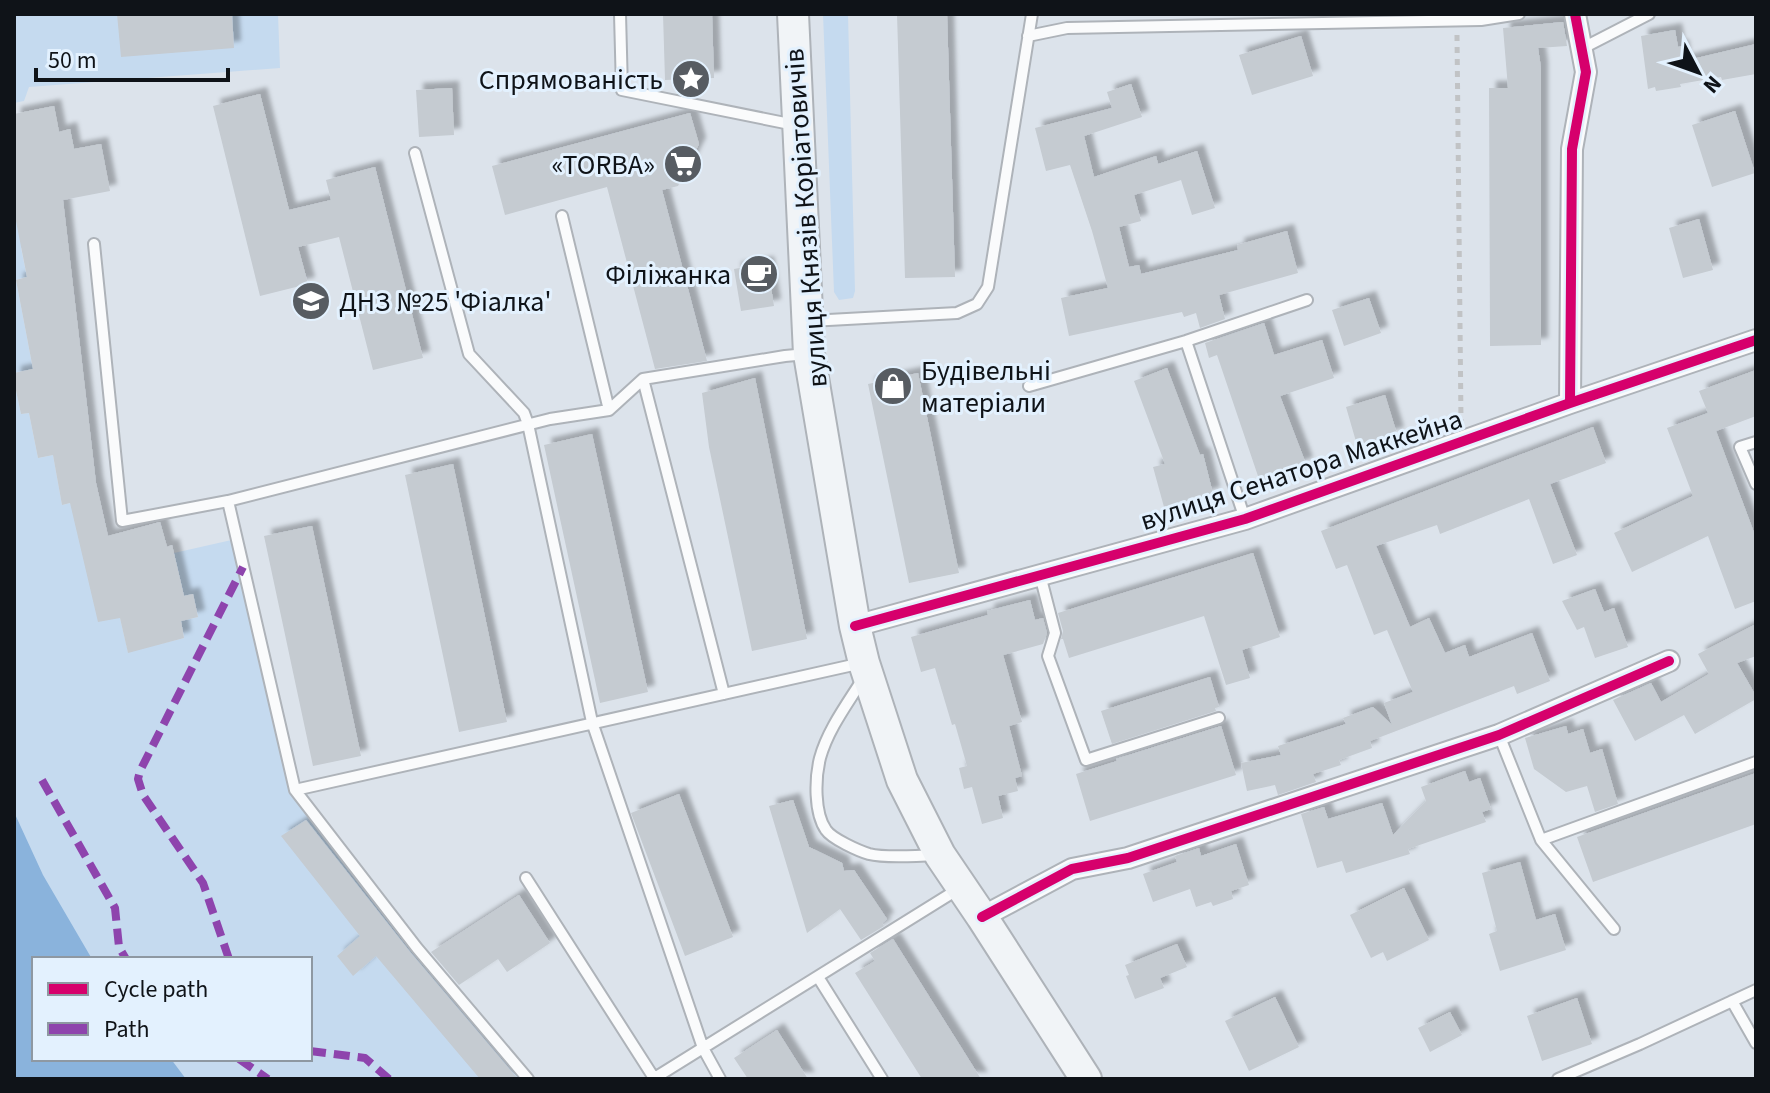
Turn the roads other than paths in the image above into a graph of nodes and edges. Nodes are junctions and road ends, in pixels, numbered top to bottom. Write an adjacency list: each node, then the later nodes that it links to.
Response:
1 (620, 14): 10 (lane)
2 (793, 14): 10 (main road, вулиця Князів Коріатовичів)
3 (1032, 14): 8 (lane)
4 (1519, 14): 7 (lane)
5 (1575, 14): 9 (street)
6 (1649, 14): 9 (lane)
7 (1457, 17): 8 (lane)
8 (1028, 36): 15 (lane)
9 (1581, 49): 21 (street)
10 (797, 125): 15 (main road, вулиця Князів Коріатовичів)
11 (415, 153): 23 (lane)
12 (562, 216): 22 (lane)
13 (94, 244): 26 (lane)
14 (1307, 300): 17 (lane)
15 (808, 321): 18 (main road, вулиця Князів Коріатовичів)
16 (1756, 340): 21 (street, вулиця Сенатора Маккейна)
17 (1186, 341): 20 (lane); 27 (lane)
18 (809, 354): 19 (lane); 29 (main road, вулиця Князів Коріатовичів)
19 (643, 379): 22 (lane); 32 (lane)
20 (1029, 386)
21 (1570, 403): 27 (street, вулиця Сенатора Маккейна)
22 (609, 410): 23 (lane)
23 (528, 424): 26 (lane); 34 (lane)
24 (1756, 442): 25 (lane)
25 (1756, 484)
26 (228, 501): 37 (lane)
27 (1245, 519): 28 (street, вулиця Сенатора Маккейна)
28 (1040, 575): 29 (street, вулиця Сенатора Маккейна); 33 (lane)
29 (855, 626): 31 (main road, вулиця Князів Коріатовичів)
30 (1669, 661): 35 (street)
31 (865, 668): 32 (lane); 39 (main road, вулиця Князів Коріатовичів); 39 (lane)
32 (724, 694): 34 (lane)
33 (1219, 718)
34 (592, 722): 37 (lane); 48 (lane)
35 (1499, 735): 38 (lane); 42 (street)
36 (1756, 762): 38 (lane)
37 (295, 790): 49 (lane)
38 (1541, 840): 43 (lane)
39 (940, 855): 41 (main road, вулиця Князів Коріатовичів)
40 (526, 878): 50 (lane)
41 (962, 887): 42 (main road, вулиця Князів Коріатовичів); 44 (lane)
42 (982, 917): 53 (main road, вулиця Князів Коріатовичів)
43 (1614, 929)
44 (818, 977): 48 (lane); 52 (lane)
45 (1756, 990): 46 (lane)
46 (1732, 1001): 47 (lane); 54 (lane)
47 (1756, 1043)
48 (703, 1048): 50 (lane); 51 (lane)
49 (528, 1079)
50 (653, 1079)
51 (720, 1079)
52 (882, 1079)
53 (1086, 1079)
54 (1558, 1079)

